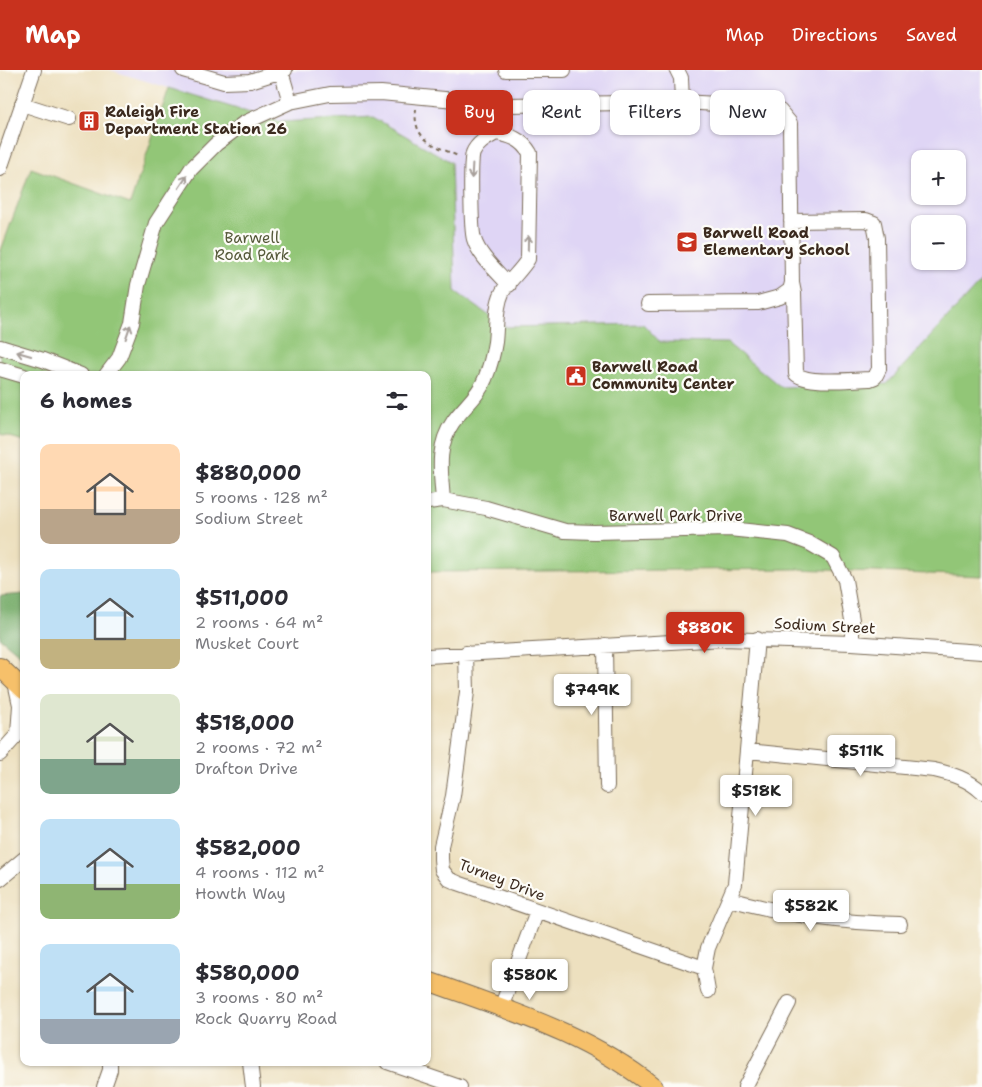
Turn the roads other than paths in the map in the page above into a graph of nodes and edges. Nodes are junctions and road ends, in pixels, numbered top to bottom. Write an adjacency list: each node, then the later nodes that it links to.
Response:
1 (34, 70): 11 (street)
2 (183, 70): 6 (street)
3 (506, 70): 4 (street)
4 (564, 70)
5 (677, 70): 7 (street)
6 (283, 71): 8 (street)
7 (682, 90)
8 (290, 102): 9 (street); 21 (street, one-way to 8)
9 (610, 103)
10 (700, 103): 14 (street)
11 (22, 104): 12 (street); 13 (street)
12 (69, 119)
13 (0, 169)
14 (791, 221): 15 (street); 15 (street)
15 (792, 283): 17 (street)
16 (509, 285): 16 (street, one-way to 16); 23 (street)
17 (648, 304)
18 (0, 347): 20 (street, one-way to 18)
19 (0, 369): 22 (street)
20 (71, 371)
21 (109, 371)
22 (20, 375)
23 (443, 500): 24 (street, Barwell Park Drive); 26 (street, Barwell Park Drive)
24 (431, 502)
25 (757, 640): 26 (street, Sodium Street); 27 (street, Sodium Street); 35 (street)
26 (852, 643): 28 (street, Sodium Street)
27 (605, 646): 29 (street, Sodium Street); 37 (street)
28 (982, 652)
29 (466, 654): 30 (street, Sodium Street); 42 (street, Turney Drive)
30 (431, 656)
31 (0, 667): 32 (main road)
32 (19, 686): 33 (street)
33 (20, 705)
34 (20, 734): 36 (street)
35 (748, 751): 38 (street); 41 (street)
36 (0, 754)
37 (607, 786)
38 (982, 792)
39 (20, 862): 40 (street)
40 (0, 879)
41 (728, 899): 43 (street); 44 (street)
42 (537, 911): 44 (street, Turney Drive); 48 (street)
43 (900, 924)
44 (704, 968): 46 (street)
45 (431, 982): 48 (main road)
46 (708, 990)
47 (789, 1003): 56 (street)
48 (501, 1008): 55 (main road)
49 (110, 1066): 52 (street)
50 (250, 1066): 53 (street)
51 (399, 1066): 54 (street)
52 (104, 1087)
53 (253, 1087)
54 (460, 1087)
55 (654, 1087)
56 (745, 1087)

